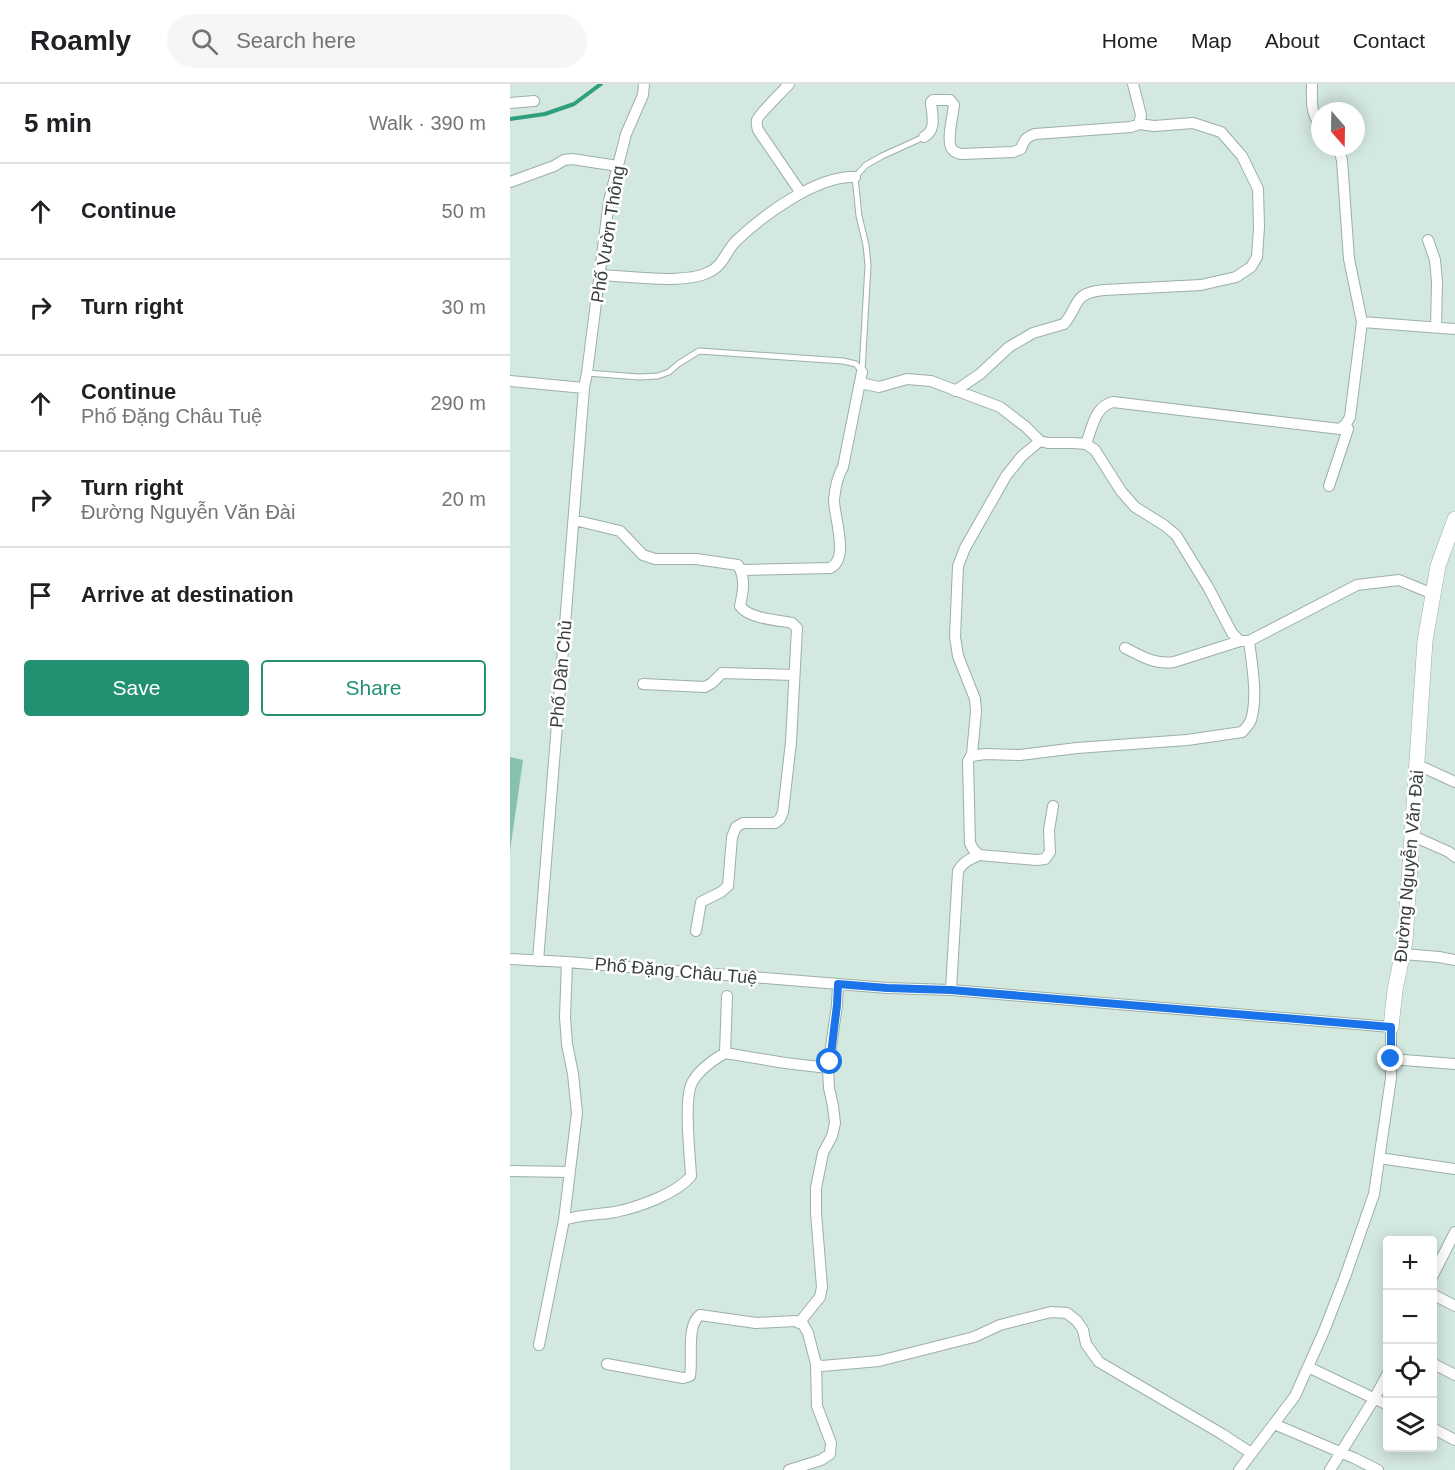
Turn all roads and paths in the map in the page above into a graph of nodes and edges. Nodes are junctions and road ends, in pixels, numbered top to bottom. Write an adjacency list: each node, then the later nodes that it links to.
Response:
1 (644, 84): 11 (street, Phố Vườn Thông)
2 (789, 84): 14 (street)
3 (1133, 84): 8 (street)
4 (1312, 84): 6 (street)
5 (534, 101): 7 (street)
6 (1312, 102)
7 (510, 103)
8 (1139, 124): 9 (street); 24 (street)
9 (924, 137): 12 (lane)
10 (1341, 156): 17 (street)
11 (618, 166): 13 (street); 16 (street, Phố Vườn Thông)
12 (855, 177): 14 (street); 21 (lane)
13 (510, 182)
14 (801, 193): 16 (street)
15 (1428, 240): 18 (street)
16 (600, 275): 20 (street, Phố Vườn Thông)
17 (1362, 322): 18 (street); 25 (street)
18 (1436, 327): 19 (street)
19 (1455, 329)
20 (587, 373): 21 (lane); 23 (street, Phố Vườn Thông)
21 (861, 378): 24 (street); 31 (street)
22 (510, 381): 23 (street)
23 (584, 388): 30 (street, Phố Dân Chủ)
24 (955, 391): 26 (street)
25 (1346, 424): 27 (street); 28 (street)
26 (1040, 441): 27 (street); 37 (street)
27 (1086, 444): 33 (street)
28 (1329, 486)
29 (1455, 519): 32 (street, Đường Nguyễn Văn Đài)
30 (574, 520): 31 (street); 48 (street, Phố Dân Chủ)
31 (741, 571): 35 (street)
32 (1433, 594): 33 (street); 38 (street, Đường Nguyễn Văn Đài)
33 (1244, 641): 34 (street); 37 (street)
34 (1125, 648)
35 (794, 675): 36 (street); 44 (street)
36 (643, 684)
37 (970, 756): 42 (street)
38 (1418, 765): 39 (street); 41 (street, Đường Nguyễn Văn Đài)
39 (1455, 782)
40 (1053, 806): 42 (street)
41 (1413, 836): 43 (street); 45 (street, Đường Nguyễn Văn Đài)
42 (978, 855): 51 (street)
43 (1455, 857)
44 (696, 932)
45 (1403, 954): 47 (street); 53 (street, Đường Nguyễn Văn Đài)
46 (510, 959): 48 (street, Phố Đặng Châu Tuệ)
47 (1455, 960)
48 (538, 961): 49 (street, Phố Đặng Châu Tuệ)
49 (567, 962): 50 (street, Phố Đặng Châu Tuệ); 61 (street)
50 (841, 984): 51 (street, Phố Đặng Châu Tuệ); 57 (street)
51 (951, 990): 53 (street)
52 (727, 996): 54 (street)
53 (1391, 1027): 55 (street, Đường Nguyễn Văn Đài)
54 (725, 1053): 57 (street); 62 (street)
55 (1391, 1059): 56 (street); 58 (street, Đường Nguyễn Văn Đài)
56 (1455, 1064)
57 (828, 1068): 67 (street)
58 (1379, 1158): 59 (street); 72 (street, Đường Nguyễn Văn Đài)
59 (1455, 1169)
60 (510, 1171): 61 (street)
61 (570, 1172): 62 (street)
62 (564, 1220): 68 (street)
63 (1455, 1233): 64 (street)
64 (1437, 1267)
65 (1437, 1297): 66 (street)
66 (1455, 1306)
67 (799, 1323): 69 (street); 70 (street)
68 (539, 1345)
69 (607, 1364)
70 (816, 1364): 81 (street); 83 (street)
71 (1437, 1366): 73 (street)
72 (1308, 1367): 75 (street); 77 (street, Đường Nguyễn Văn Đài)
73 (1455, 1375)
74 (1383, 1382): 75 (street)
75 (1374, 1399): 76 (street); 80 (street)
76 (1383, 1403)
77 (1274, 1424): 80 (street); 81 (street, Đường Nguyễn Văn Đài)
78 (1437, 1431): 79 (street)
79 (1455, 1440)
80 (1342, 1452): 84 (street); 85 (street)
81 (1251, 1453): 82 (street, Đường Nguyễn Văn Đài)
82 (1241, 1469)
83 (789, 1470)
84 (1330, 1470)
85 (1378, 1470)

